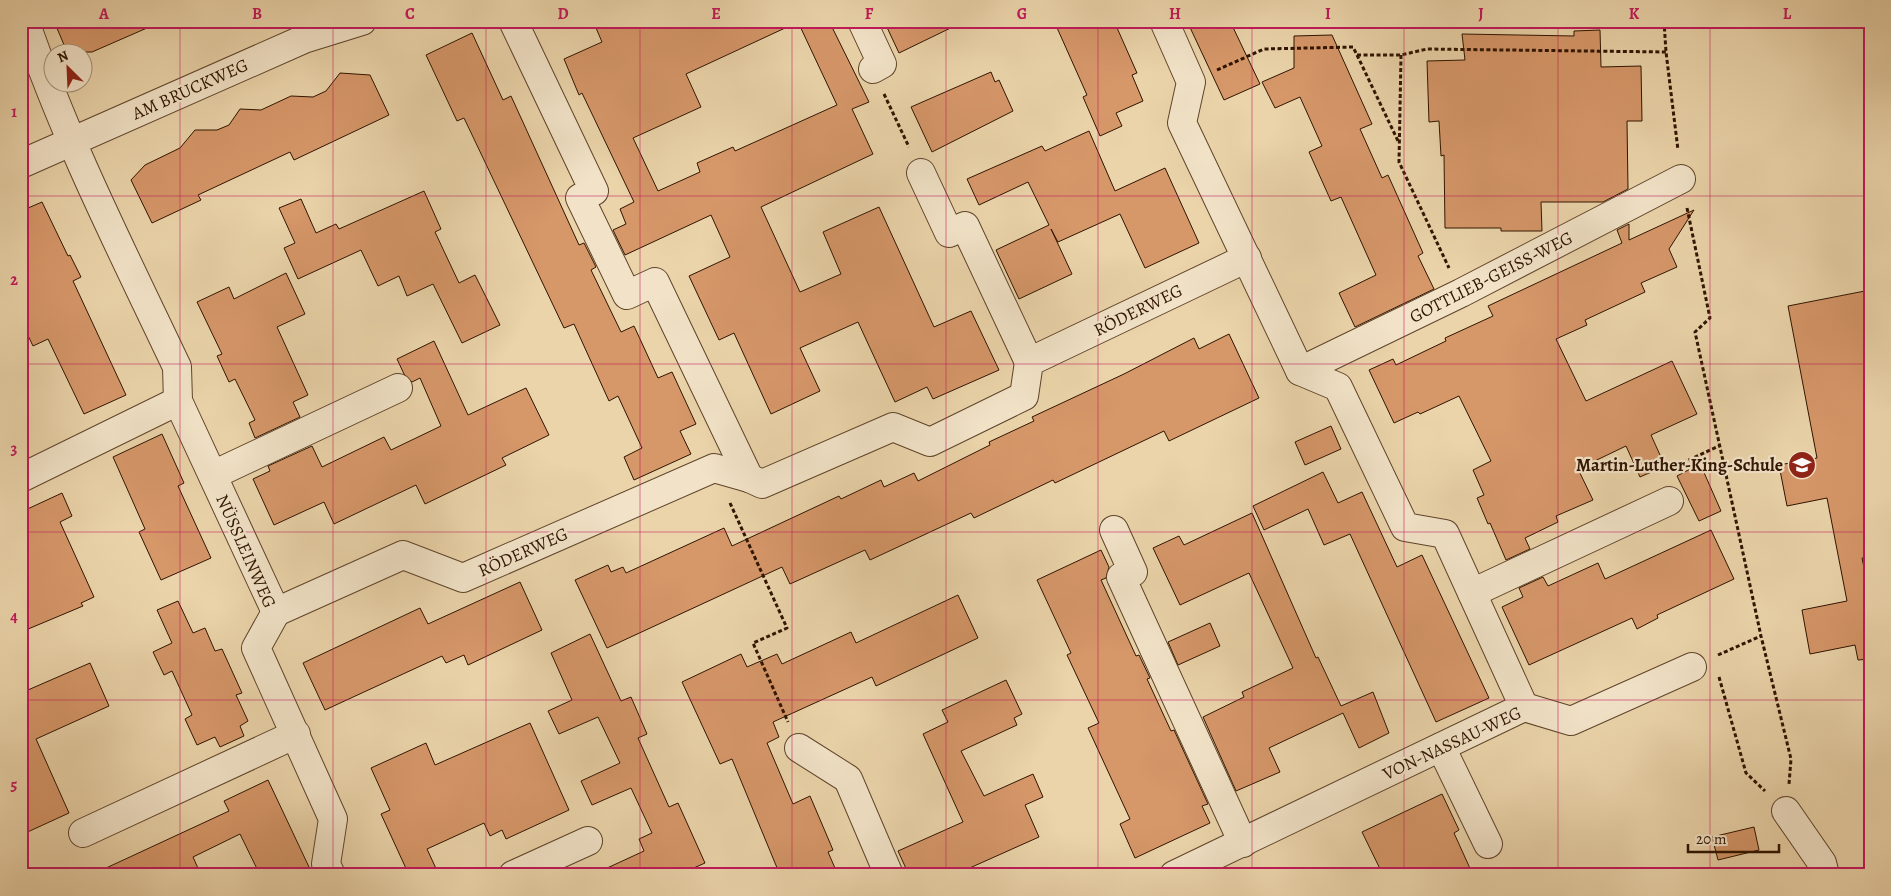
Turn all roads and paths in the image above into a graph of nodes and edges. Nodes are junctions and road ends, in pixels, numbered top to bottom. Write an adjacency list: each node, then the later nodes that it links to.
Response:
1 (24, 21): 12 (street, NÜSSLEINWEG)
2 (362, 21): 12 (street, AM BRUCKWEG)
3 (513, 21): 27 (street)
4 (862, 21): 10 (street)
5 (1164, 21): 11 (street)
6 (1664, 21): 7 (path)
7 (1666, 52): 9 (path); 16 (path)
8 (1357, 55): 9 (path); 11 (path); 13 (path)
9 (1401, 55): 13 (path)
10 (873, 69): 15 (path)
11 (1191, 82): 17 (street)
12 (71, 142): 14 (street, AM BRUCKWEG); 22 (street, NÜSSLEINWEG)
13 (1400, 144): 18 (path)
14 (21, 164)
15 (921, 173): 19 (street)
16 (1681, 180): 18 (street, GOTTLIEB-GEISS-WEG); 23 (path)
17 (1247, 258): 19 (street, RÖDERWEG); 20 (street)
18 (1461, 293): 20 (street, GOTTLIEB-GEISS-WEG)
19 (1029, 362): 27 (street)
20 (1300, 371): 30 (street)
21 (398, 388): 25 (street, NÜSSLEINWEG)
22 (178, 400): 25 (street, NÜSSLEINWEG); 26 (street)
23 (1719, 446): 28 (path); 32 (path)
24 (714, 468): 27 (street); 31 (street, RÖDERWEG); 37 (path)
25 (213, 475): 31 (street, NÜSSLEINWEG)
26 (21, 478)
27 (749, 478)
28 (1669, 501): 30 (street)
29 (1114, 530): 41 (street)
30 (1472, 593): 34 (street)
31 (276, 612): 35 (street, NÜSSLEINWEG)
32 (1761, 636): 33 (path); 38 (path)
33 (1703, 662): 34 (street, VON-NASSAU-WEG); 38 (path)
34 (1524, 707): 36 (street, VON-NASSAU-WEG)
35 (296, 734): 39 (street); 43 (street, NÜSSLEINWEG)
36 (1440, 747): 41 (street, VON-NASSAU-WEG); 42 (street)
37 (799, 748): 45 (street)
38 (1786, 811): 47 (street)
39 (83, 833)
40 (588, 841): 44 (street)
41 (1243, 842): 46 (street, VON-NASSAU-WEG)
42 (1488, 844)
43 (331, 875)
44 (513, 875)
45 (889, 875)
46 (1174, 875)
47 (1825, 875)

